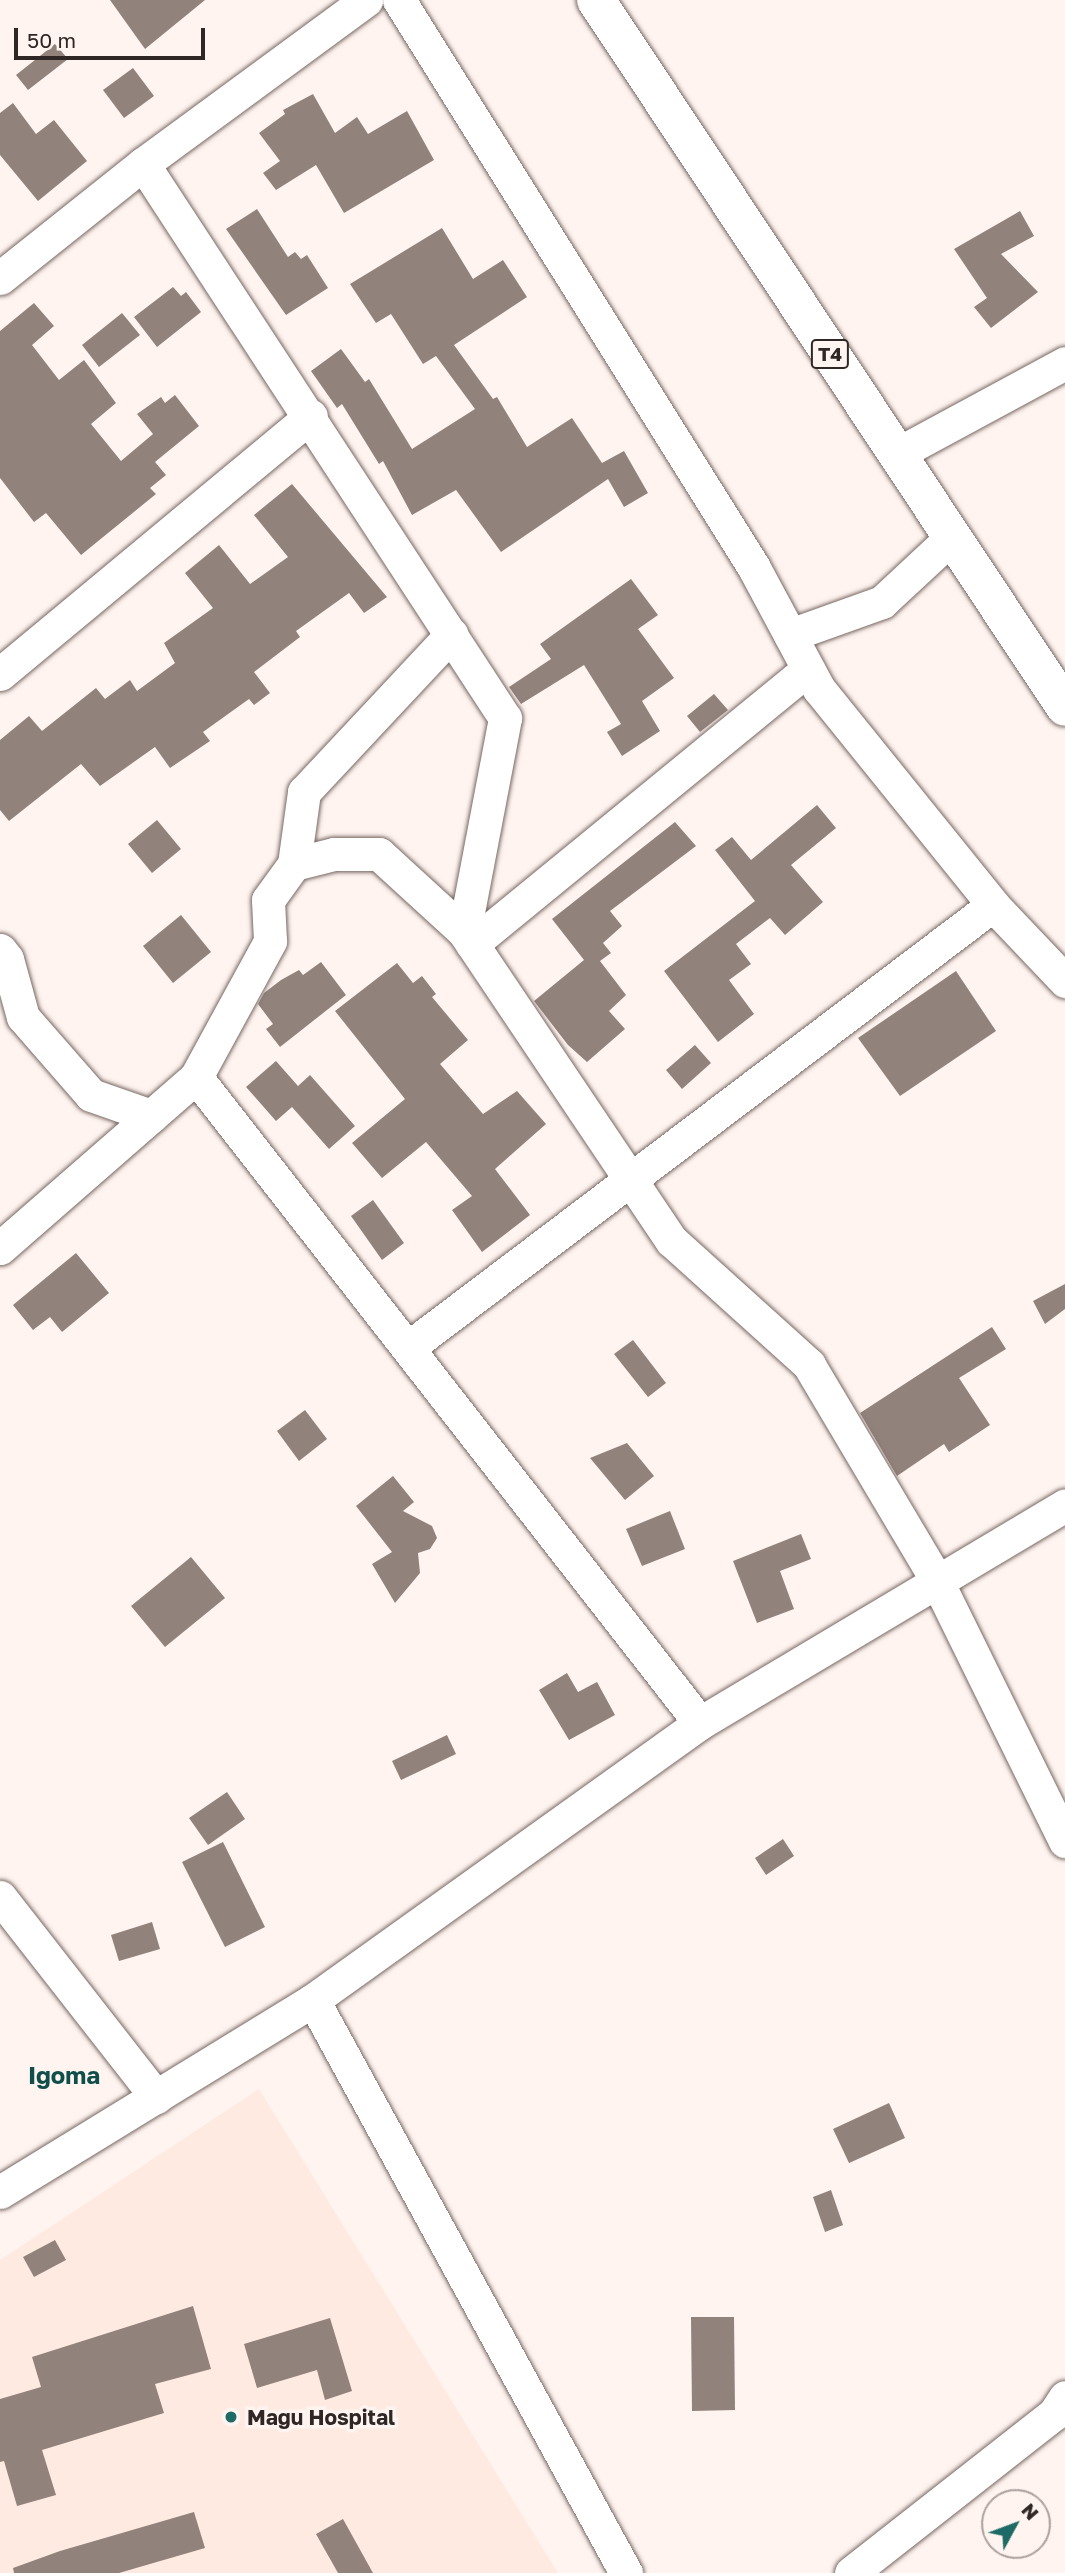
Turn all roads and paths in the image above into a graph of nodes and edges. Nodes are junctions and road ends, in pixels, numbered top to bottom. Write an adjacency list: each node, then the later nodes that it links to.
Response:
1 (366, 0): 4 (street)
2 (399, 0): 11 (street)
3 (596, 0): 8 (highway, T4)
4 (143, 164): 5 (street); 7 (street)
5 (0, 278)
6 (1065, 363): 8 (street)
7 (311, 416): 10 (street); 13 (street)
8 (897, 454): 9 (highway, T4)
9 (952, 537): 11 (street); 14 (highway, T4)
10 (452, 634): 15 (street); 17 (street)
11 (790, 635): 12 (street)
12 (808, 669): 16 (street); 17 (street)
13 (0, 674)
14 (1065, 707)
15 (293, 864): 17 (street); 20 (street)
16 (993, 905): 19 (street); 22 (street)
17 (468, 938): 22 (street)
18 (0, 950): 21 (street)
19 (1065, 981)
20 (196, 1077): 21 (street); 24 (street)
21 (151, 1116): 23 (street)
22 (631, 1175): 24 (street); 26 (street)
23 (0, 1248)
24 (409, 1347): 27 (street)
25 (1065, 1505): 26 (street)
26 (937, 1581): 27 (street); 28 (street)
27 (700, 1723): 30 (street)
28 (1065, 1841)
29 (0, 1897): 31 (street)
30 (313, 2000): 31 (street); 34 (street)
31 (156, 2097): 32 (street)
32 (0, 2192)
33 (1065, 2397): 35 (street)
34 (626, 2573)
35 (851, 2573)

